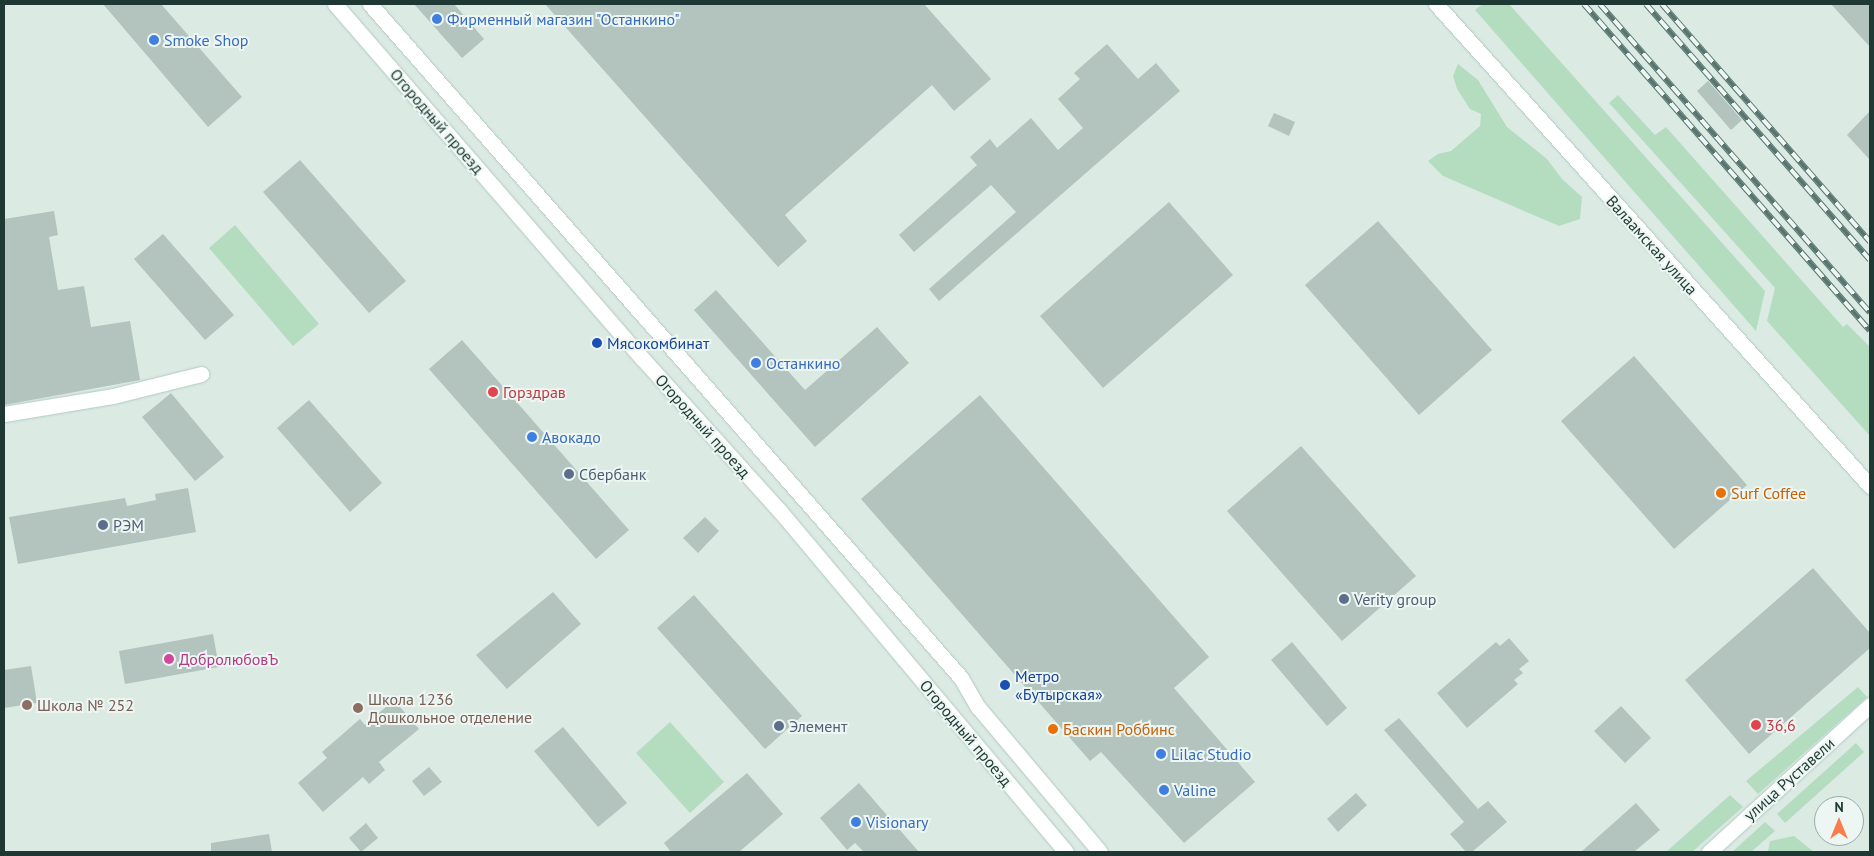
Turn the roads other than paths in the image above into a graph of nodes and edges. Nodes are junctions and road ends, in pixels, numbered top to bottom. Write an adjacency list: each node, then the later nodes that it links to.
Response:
1 (335, 4): 8 (main road, Огородный проезд)
2 (370, 4): 9 (main road, Огородный проезд)
3 (1436, 4): 6 (main road, Валаамская улица)
4 (202, 374): 5 (main road)
5 (4, 414)
6 (1870, 486)
7 (1870, 705): 10 (main road, улица Руставели)
8 (1066, 852)
9 (1100, 852)
10 (1709, 852)

